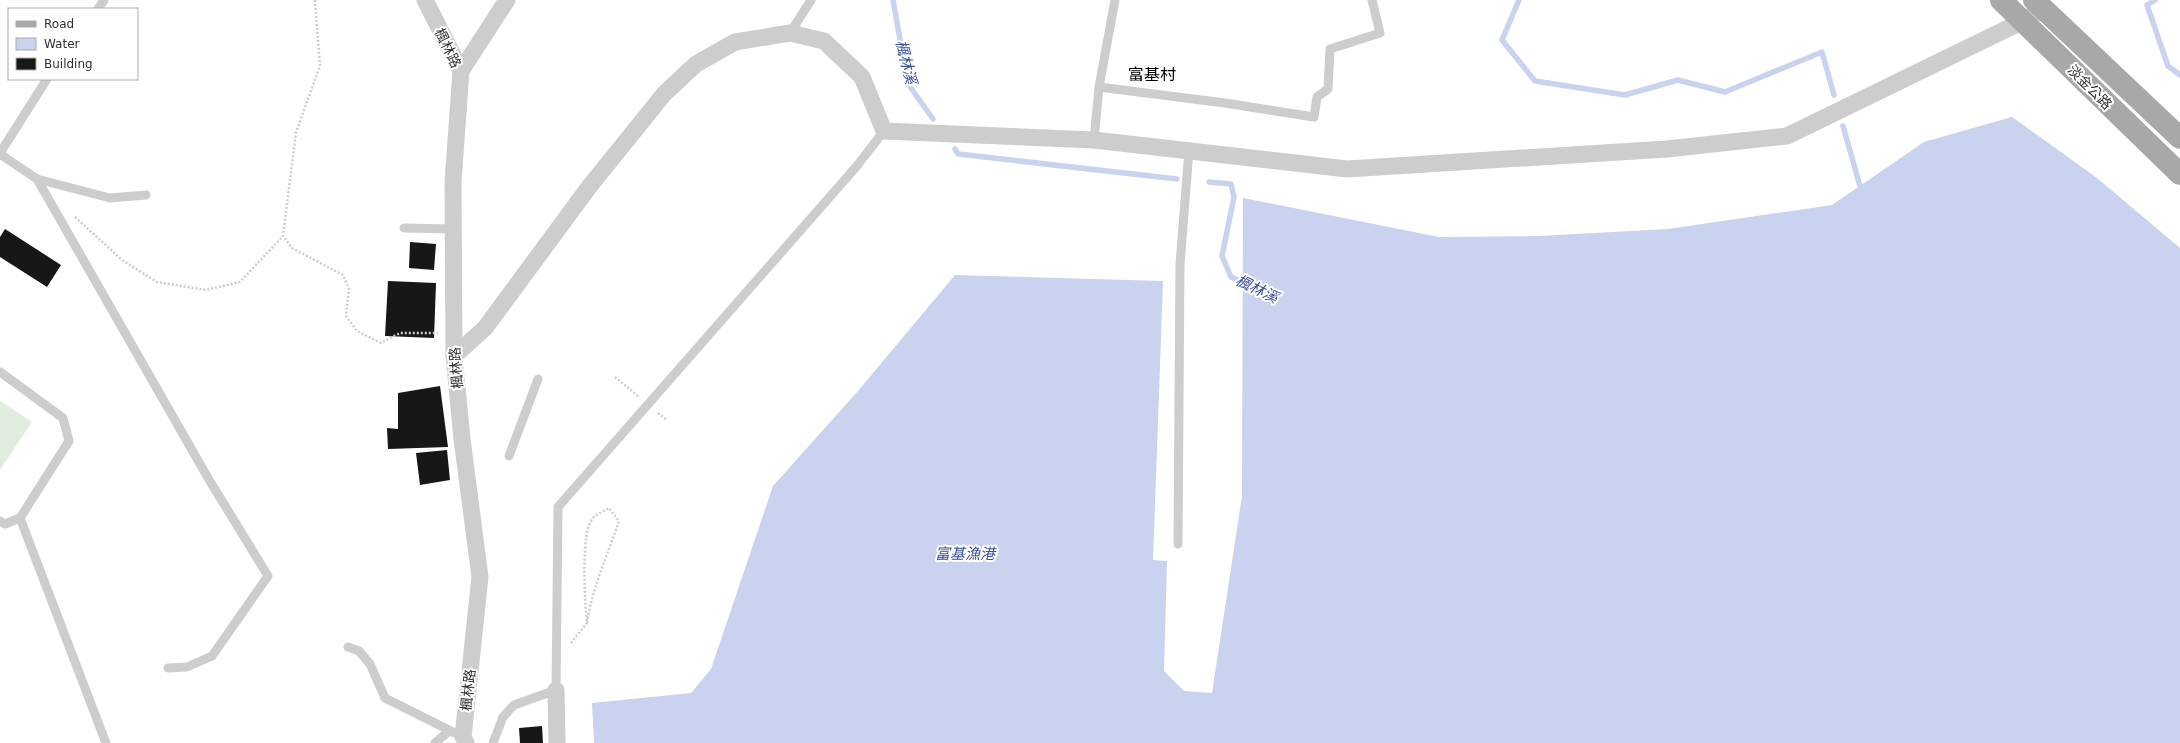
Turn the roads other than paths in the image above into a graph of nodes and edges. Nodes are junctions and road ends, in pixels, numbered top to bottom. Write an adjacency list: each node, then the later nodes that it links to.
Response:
1 (425, 0): 10 (street, 楓林路)
2 (507, 0): 10 (street)
3 (811, 0): 9 (lane)
4 (1115, 0): 12 (lane)
5 (1372, 0): 12 (lane)
6 (2001, 0): 8 (main road, 淡金公路)
7 (2039, 4): 8 (street); 14 (main road, 淡金公路)
8 (2023, 21): 16 (street); 18 (main road, 淡金公路)
9 (790, 33): 13 (street); 23 (street)
10 (461, 71): 22 (street, 楓林路)
11 (46, 80): 17 (lane)
12 (1099, 87): 15 (lane)
13 (884, 130): 15 (street); 32 (lane)
14 (2180, 138)
15 (1094, 140): 16 (street)
16 (1189, 150): 29 (lane)
17 (0, 153): 19 (lane)
18 (2180, 174)
19 (37, 179): 20 (lane); 31 (lane)
20 (146, 195)
21 (404, 228): 22 (lane)
22 (454, 229): 23 (street, 楓林路)
23 (454, 356): 33 (street, 楓林路)
24 (0, 372): 27 (lane)
25 (538, 379): 26 (lane)
26 (509, 456)
27 (20, 518): 28 (lane); 34 (lane)
28 (0, 521)
29 (1178, 544)
30 (348, 648): 33 (lane)
31 (168, 668)
32 (556, 690): 36 (lane); 37 (street)
33 (459, 737): 35 (lane)
34 (106, 743)
35 (435, 743)
36 (493, 743)
37 (557, 743)

